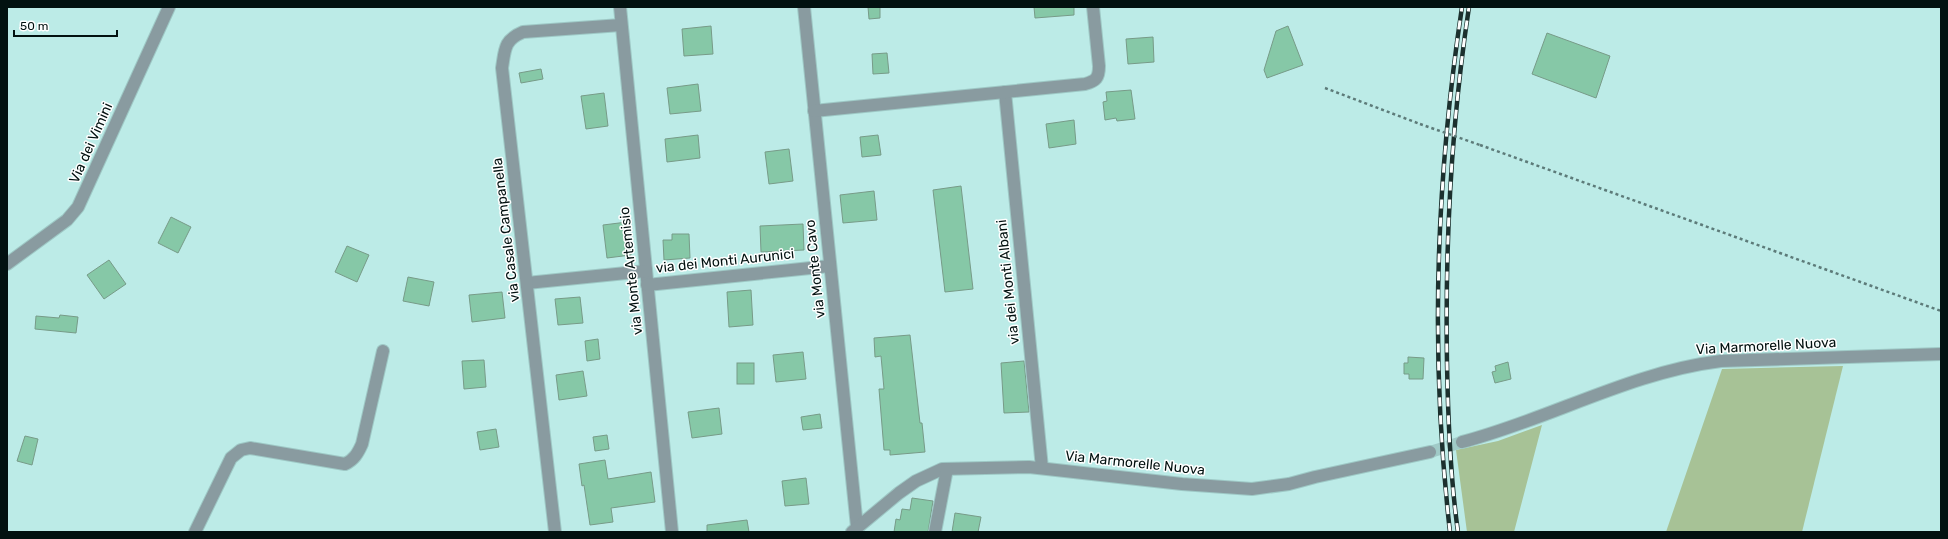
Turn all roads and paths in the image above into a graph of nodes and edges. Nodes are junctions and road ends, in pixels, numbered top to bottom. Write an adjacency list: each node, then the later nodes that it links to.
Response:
1 (169, 7): 9 (street, Via dei Vimini)
2 (620, 7): 5 (street, via Monte Artemisio)
3 (804, 7): 8 (street, via Monte Cavo)
4 (1093, 7): 7 (street)
5 (622, 24): 11 (street, via Monte Artemisio); 12 (street, via Casale Campanella)
6 (1325, 88): 14 (path, bridge)
7 (1005, 92): 8 (street); 19 (street, via dei Monti Albani)
8 (814, 111): 10 (street, via Monte Cavo)
9 (7, 264)
10 (830, 266): 13 (street, via dei Monti Aurunici); 21 (street, via Monte Cavo)
11 (646, 271): 12 (street, via dei Monti Aurunici); 13 (street, via Monte Artemisio)
12 (527, 283): 23 (street, via Casale Campanella)
13 (647, 284): 24 (street, via Monte Artemisio)
14 (1941, 311)
15 (383, 351): 22 (street)
16 (1941, 354): 17 (street, Via Marmorelle Nuova)
17 (1462, 442)
18 (1430, 452): 19 (street, Via Marmorelle Nuova)
19 (1042, 468): 20 (street, Via Marmorelle Nuova)
20 (947, 469): 21 (street, Via Marmorelle Nuova); 25 (street)
21 (855, 530)
22 (195, 532)
23 (555, 532)
24 (672, 532)
25 (935, 532)

